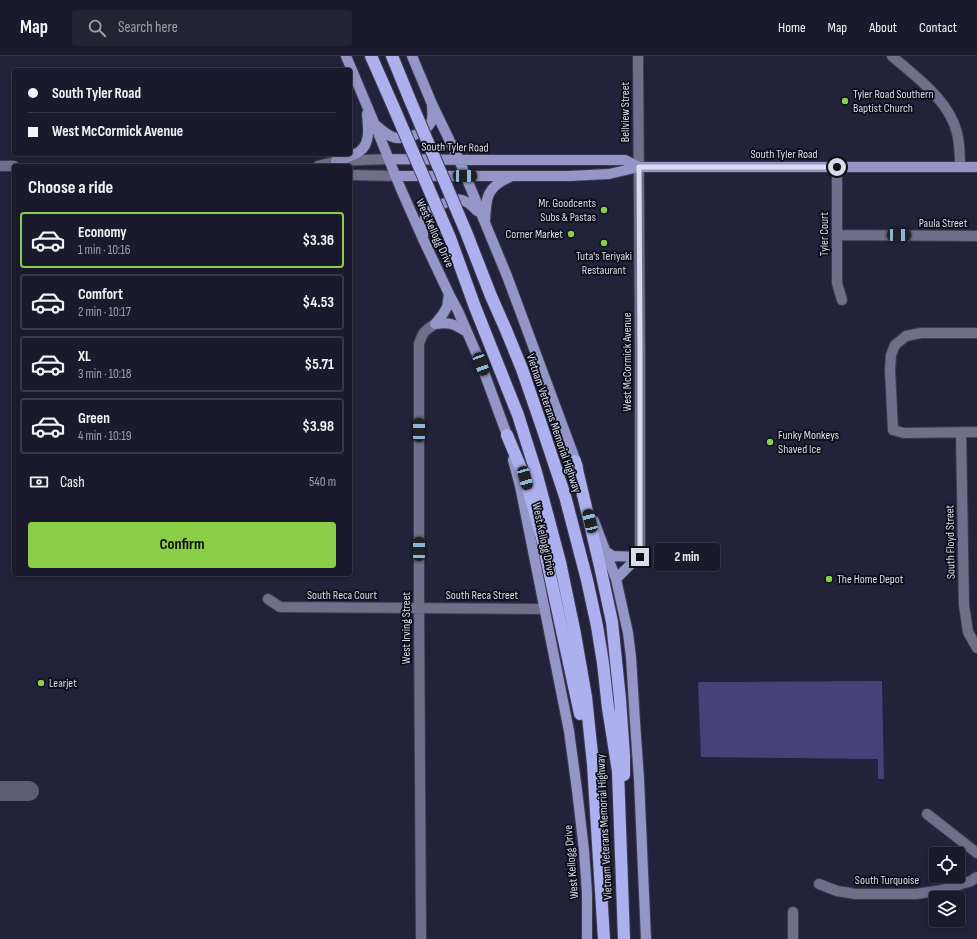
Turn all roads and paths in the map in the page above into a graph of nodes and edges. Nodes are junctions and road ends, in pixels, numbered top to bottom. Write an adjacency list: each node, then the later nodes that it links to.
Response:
1 (346, 56): 7 (main road, West Kellogg Drive)
2 (371, 56): 49 (highway, Vietnam Veterans Memorial Highway, bridge)
3 (392, 56): 50 (highway, Vietnam Veterans Memorial Highway, bridge)
4 (412, 56): 10 (main road)
5 (638, 56): 20 (street, Bellview Street)
6 (892, 56): 22 (street)
7 (351, 68)
8 (352, 70): 9 (main road, West Kellogg Drive)
9 (366, 104): 11 (main road, West Kellogg Drive); 12 (main road)
10 (432, 104): 11 (main road); 15 (main road)
11 (375, 125): 14 (main road, West Kellogg Drive)
12 (352, 155)
13 (349, 156): 16 (main road)
14 (389, 159): 15 (main road, South Tyler Road); 16 (street, South Tyler Road); 25 (main road, West Kellogg Drive)
15 (459, 160): 20 (main road, South Tyler Road); 26 (main road)
16 (336, 161): 17 (street, South Tyler Road)
17 (325, 164)
18 (0, 166): 19 (street)
19 (12, 166)
20 (639, 167): 21 (main road, South Tyler Road); 27 (main road, South Tyler Road); 42 (street, West McCormick Avenue)
21 (837, 167): 22 (main road, South Tyler Road); 29 (street, Tyler Court)
22 (960, 167): 23 (main road, South Tyler Road)
23 (977, 167)
24 (352, 175): 25 (street, South Tyler Road)
25 (396, 176): 26 (main road, South Tyler Road); 31 (main road, West Kellogg Drive)
26 (465, 176): 27 (main road, South Tyler Road); 28 (main road)
27 (513, 176): 28 (main road)
28 (484, 222): 31 (main road); 40 (main road)
29 (837, 235): 30 (street, Paula Street); 33 (street, Tyler Court)
30 (977, 236)
31 (423, 239): 32 (main road, West Kellogg Drive)
32 (449, 294): 34 (main road); 35 (main road, West Kellogg Drive)
33 (842, 300)
34 (435, 324): 35 (main road); 45 (street, West Irving Street)
35 (467, 332): 39 (main road, West Kellogg Drive)
36 (977, 333): 37 (street)
37 (961, 432): 38 (street); 47 (street, South Floyd Street)
38 (977, 432)
39 (507, 435): 46 (main road, West Kellogg Drive); 49 (highway)
40 (576, 461): 41 (main road); 50 (highway)
41 (605, 551): 42 (main road); 43 (main road)
42 (640, 557): 43 (main road)
43 (616, 579): 59 (main road)
44 (268, 599): 45 (street, South Reca Court)
45 (419, 608): 46 (street, South Reca Street); 55 (street, West Irving Street)
46 (545, 608): 56 (main road, West Kellogg Drive)
47 (977, 648)
48 (927, 814): 51 (street)
49 (598, 834): 57 (highway, Vietnam Veterans Memorial Highway)
50 (621, 850): 58 (highway, Vietnam Veterans Memorial Highway)
51 (977, 853)
52 (977, 877): 53 (street, South Turquoise)
53 (819, 884)
54 (793, 912): 60 (street)
55 (421, 939)
56 (587, 939)
57 (604, 939)
58 (624, 939)
59 (646, 939)
60 (793, 939)

